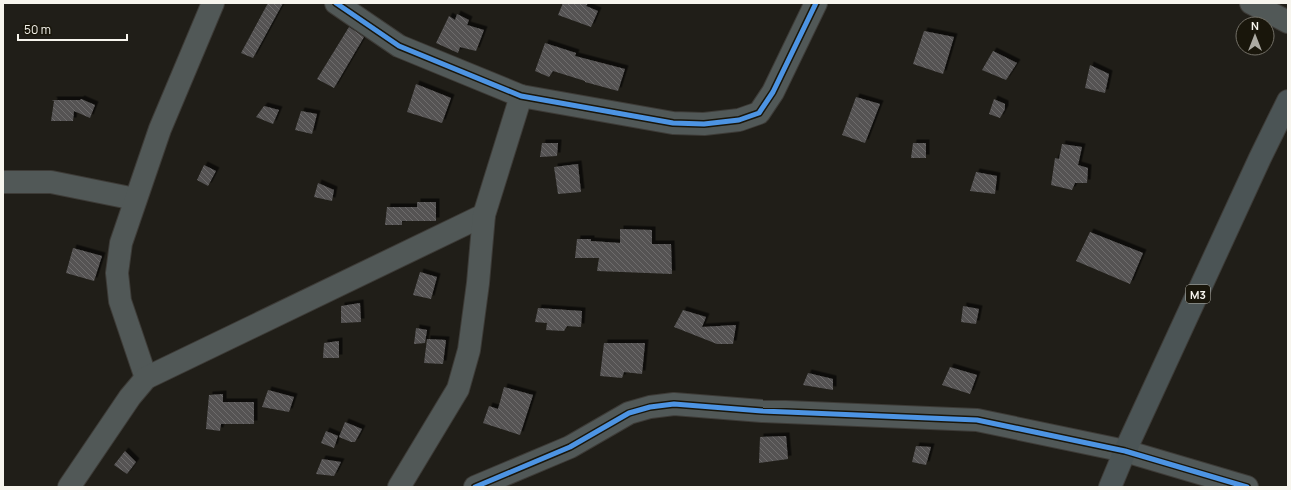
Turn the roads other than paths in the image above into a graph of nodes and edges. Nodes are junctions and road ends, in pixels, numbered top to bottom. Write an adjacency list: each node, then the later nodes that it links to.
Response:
1 (213, 3): 9 (street)
2 (336, 3): 6 (street)
3 (816, 3): 6 (street)
4 (1251, 3): 5 (street)
5 (1288, 22)
6 (520, 96): 10 (street)
7 (1288, 101): 12 (main road, M3)
8 (3, 182): 9 (street)
9 (135, 198): 11 (street)
10 (484, 215): 11 (street); 14 (street)
11 (146, 378): 13 (street)
12 (1125, 451): 15 (street); 16 (main road, M3); 17 (street)
13 (69, 487)
14 (399, 487)
15 (475, 487)
16 (1110, 487)
17 (1247, 487)

